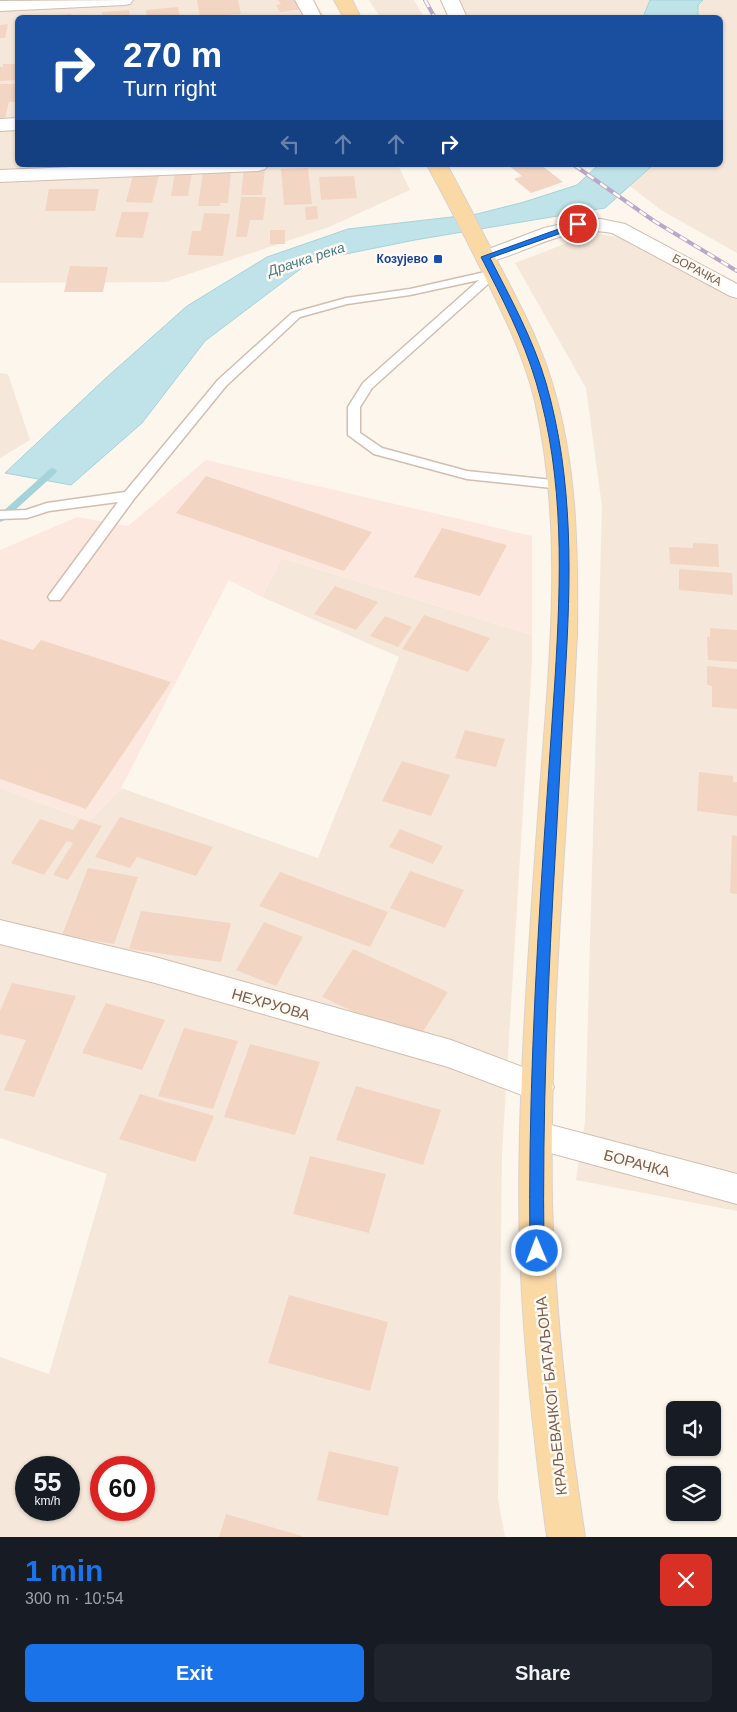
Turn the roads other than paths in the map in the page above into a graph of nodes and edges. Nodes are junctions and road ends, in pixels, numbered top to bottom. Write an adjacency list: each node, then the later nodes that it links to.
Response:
1 (124, 0): 5 (street)
2 (304, 0): 6 (street)
3 (343, 0): 7 (main road)
4 (450, 0): 8 (street)
5 (0, 6)
6 (312, 15)
7 (351, 15)
8 (457, 15)
9 (15, 124): 10 (street)
10 (0, 125)
11 (211, 167): 13 (street)
12 (438, 167): 14 (main road, КРАЉЕВАЧКОГ БАТАЉОНА)
13 (0, 176)
14 (487, 261): 15 (street, БОРАЧКА); 16 (main road, КРАЉЕВАЧКОГ БАТАЉОНА); 16 (lane); 17 (lane)
15 (737, 292)
16 (561, 485): 21 (main road, КРАЉЕВАЧКОГ БАТАЉОНА)
17 (129, 496): 18 (lane); 19 (lane)
18 (0, 515)
19 (55, 597)
20 (0, 932): 21 (street, НЕХРУОВА)
21 (538, 1087): 22 (main road, КРАЉЕВАЧКОГ БАТАЉОНА)
22 (536, 1136): 23 (street, БОРАЧКА); 24 (main road, КРАЉЕВАЧКОГ БАТАЉОНА)
23 (737, 1189)
24 (566, 1537)

